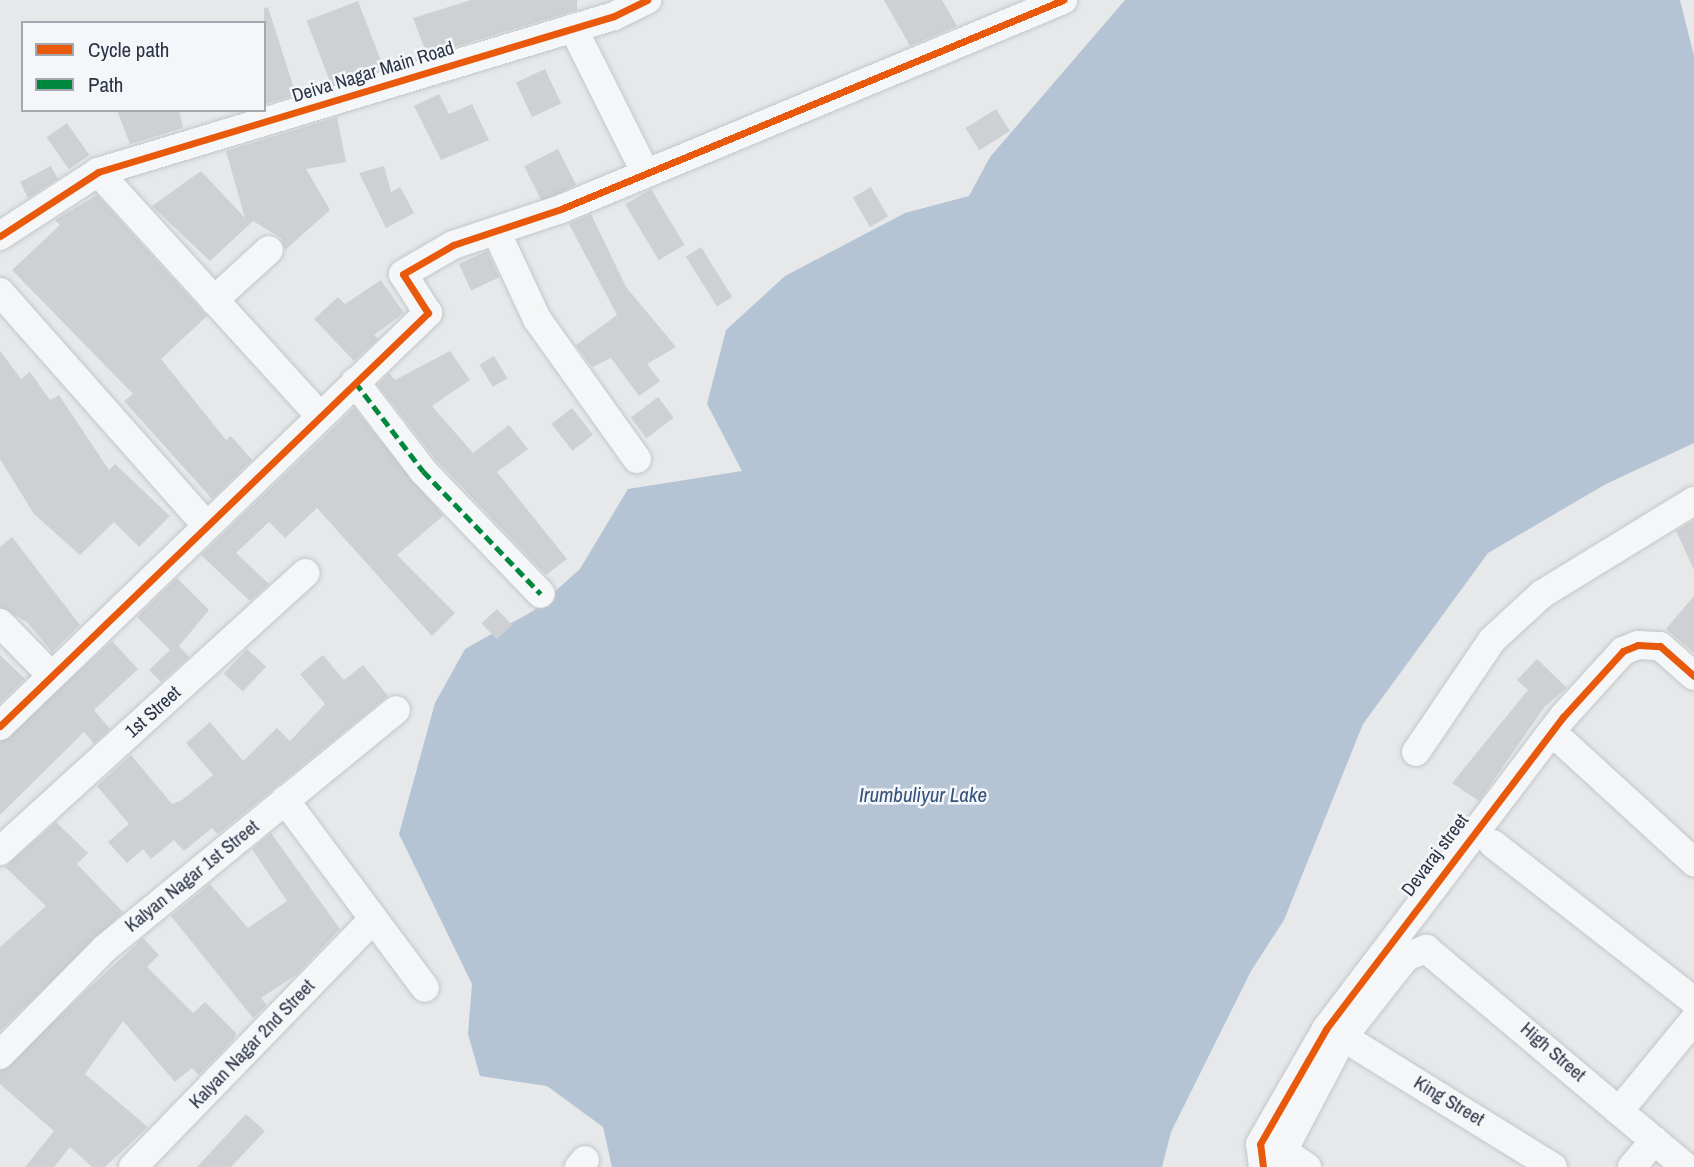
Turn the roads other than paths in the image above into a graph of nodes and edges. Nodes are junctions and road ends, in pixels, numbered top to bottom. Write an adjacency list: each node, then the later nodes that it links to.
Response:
1 (647, 0): 3 (street, Deiva Nagar Main Road)
2 (1063, 0): 5 (street)
3 (573, 28): 4 (street, Deiva Nagar Main Road); 5 (street)
4 (98, 172): 7 (street, Deiva Nagar Main Road); 10 (street)
5 (645, 172): 6 (street)
6 (496, 231): 11 (street); 13 (street)
7 (0, 236)
8 (269, 250): 10 (street)
9 (0, 292): 15 (street)
10 (214, 300): 12 (street)
11 (355, 382): 12 (street); 17 (street)
12 (320, 416): 15 (street)
13 (637, 459)
14 (1694, 501): 24 (street)
15 (206, 525): 19 (street)
16 (306, 573): 27 (street, 1st Street)
17 (541, 594)
18 (0, 623): 19 (street)
19 (50, 674): 22 (street)
20 (1694, 676): 23 (street, Devaraj street)
21 (396, 709): 25 (street, Kalyan Nagar 1st Street)
22 (0, 726)
23 (1552, 732): 28 (street); 37 (street, Devaraj street)
24 (1416, 752)
25 (285, 800): 29 (street); 34 (street, Kalyan Nagar 1st Street)
26 (1493, 844): 31 (street)
27 (0, 851)
28 (1694, 862)
29 (372, 920): 30 (street); 38 (street, Kalyan Nagar 2nd Street)
30 (425, 988)
31 (1694, 1001)
32 (1694, 1020): 35 (street)
33 (1343, 1037): 35 (street, High Street); 37 (street); 40 (street, King Street)
34 (0, 1055)
35 (1619, 1111): 36 (street, High Street)
36 (1655, 1140): 41 (street); 42 (street, High Street)
37 (1270, 1162): 39 (street)
38 (133, 1167)
39 (1307, 1167)
40 (1553, 1167)
41 (1632, 1167)
42 (1686, 1167)

